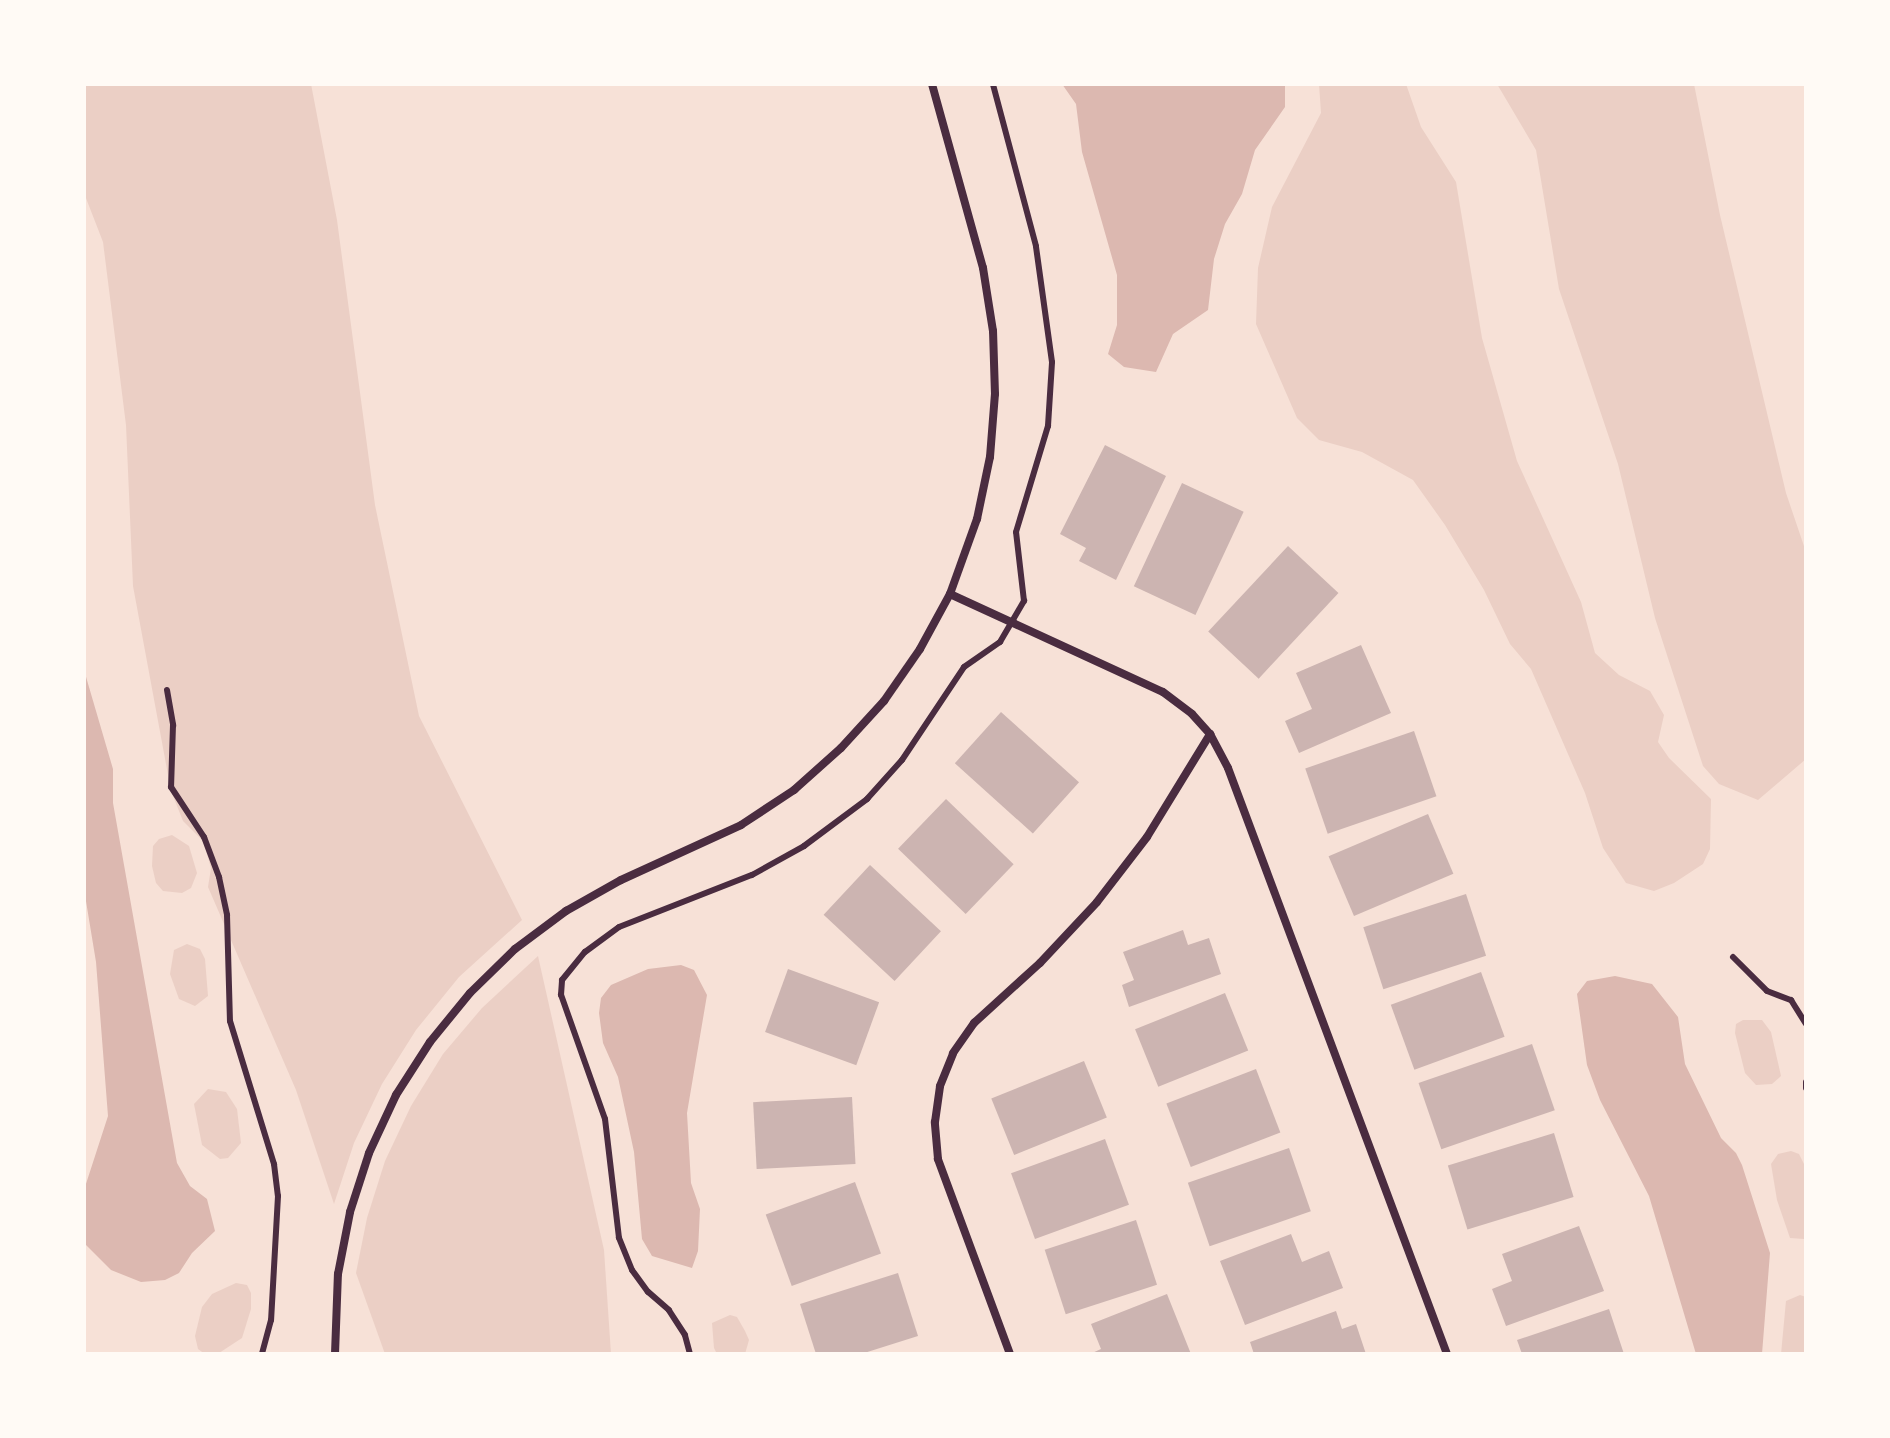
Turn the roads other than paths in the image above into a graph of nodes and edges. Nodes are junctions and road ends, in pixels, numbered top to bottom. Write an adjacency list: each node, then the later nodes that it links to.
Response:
1 (932, 84): 3 (street)
2 (993, 84): 4 (lane)
3 (950, 594): 4 (street); 10 (street)
4 (1012, 622): 6 (street); 11 (lane)
5 (167, 690): 9 (lane)
6 (1210, 734): 12 (street); 13 (street)
7 (1733, 957): 8 (lane)
8 (1806, 1024)
9 (262, 1354)
10 (335, 1354)
11 (690, 1354)
12 (1010, 1354)
13 (1447, 1354)

